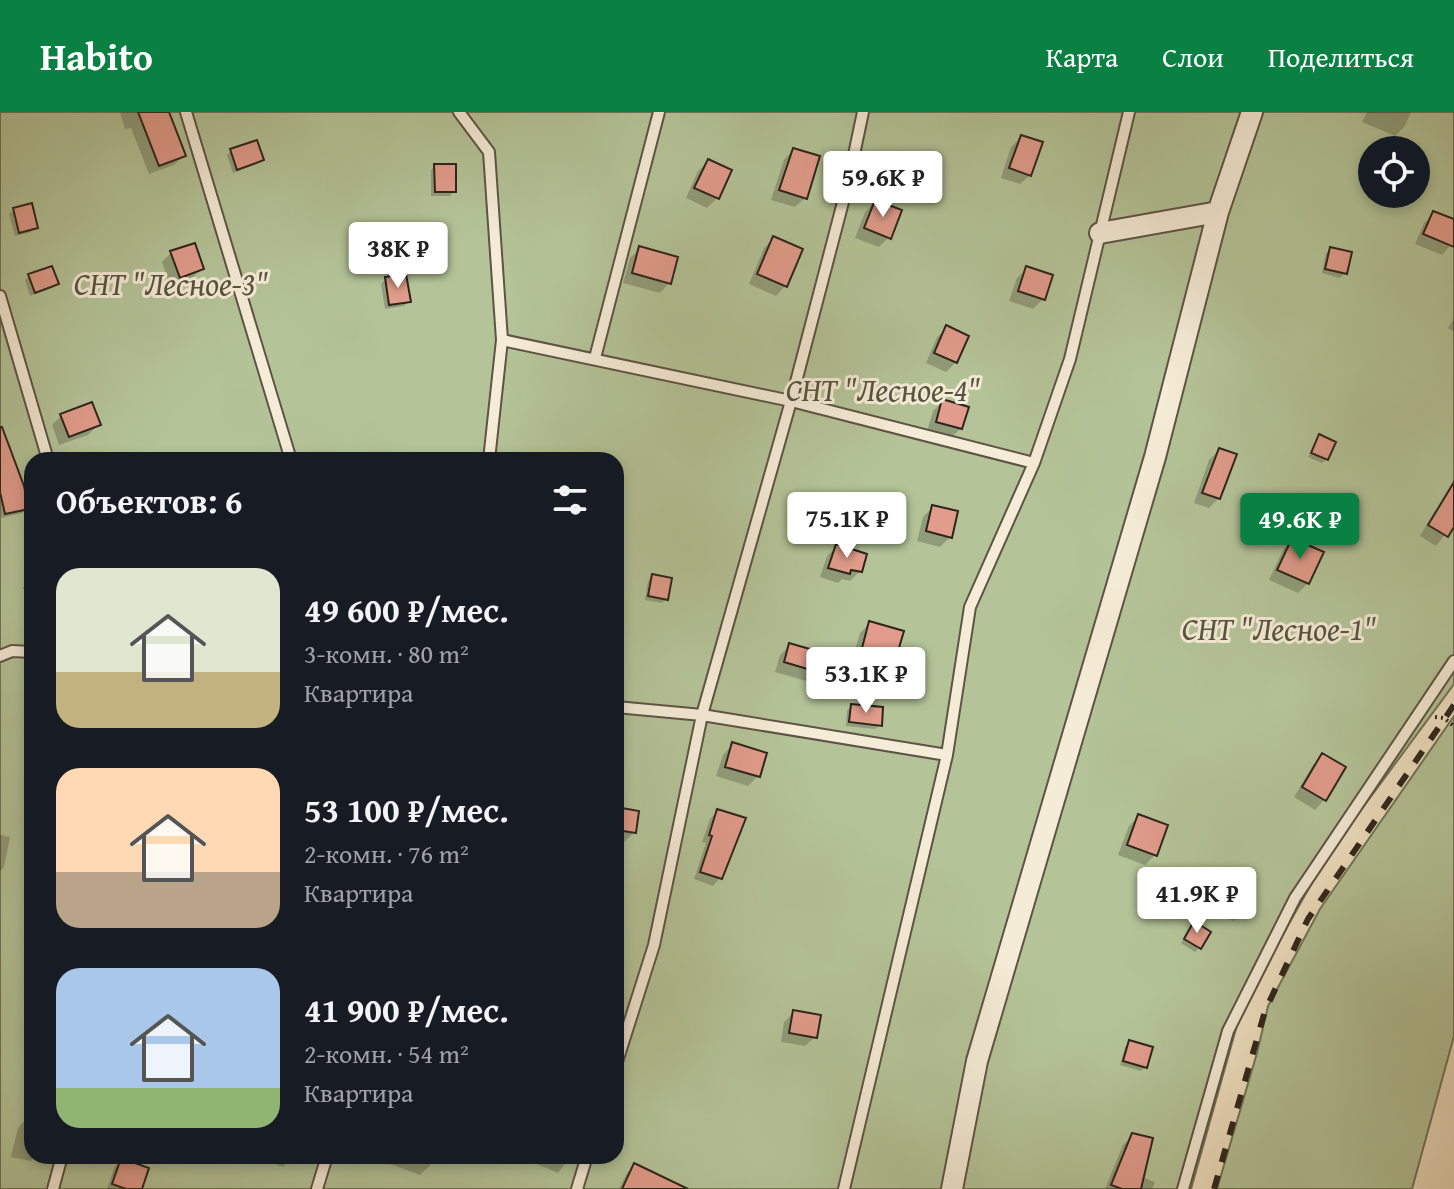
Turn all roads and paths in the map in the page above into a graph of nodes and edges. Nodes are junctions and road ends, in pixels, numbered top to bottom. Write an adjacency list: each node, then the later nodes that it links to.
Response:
1 (186, 112): 14 (lane)
2 (459, 112): 10 (lane)
3 (659, 112): 11 (lane)
4 (863, 112): 12 (lane)
5 (1129, 112): 8 (lane)
6 (1252, 112): 7 (street)
7 (1218, 212): 8 (street); 31 (street)
8 (1100, 233): 16 (lane)
9 (0, 296): 13 (lane)
10 (502, 340): 11 (lane); 15 (lane)
11 (595, 358): 12 (lane)
12 (791, 401): 16 (lane); 21 (lane)
13 (46, 452)
14 (289, 452)
15 (490, 452)
16 (1034, 463): 22 (lane)
17 (24, 652): 18 (lane)
18 (0, 656)
19 (1454, 661): 32 (lane)
20 (624, 708): 21 (lane)
21 (702, 715): 22 (lane); 23 (lane)
22 (947, 755): 30 (lane)
23 (624, 1040)
24 (60, 1164): 27 (lane)
25 (325, 1164): 28 (lane)
26 (585, 1164): 29 (lane)
27 (53, 1189)
28 (317, 1189)
29 (577, 1189)
30 (844, 1189)
31 (952, 1189)
32 (1183, 1189)

